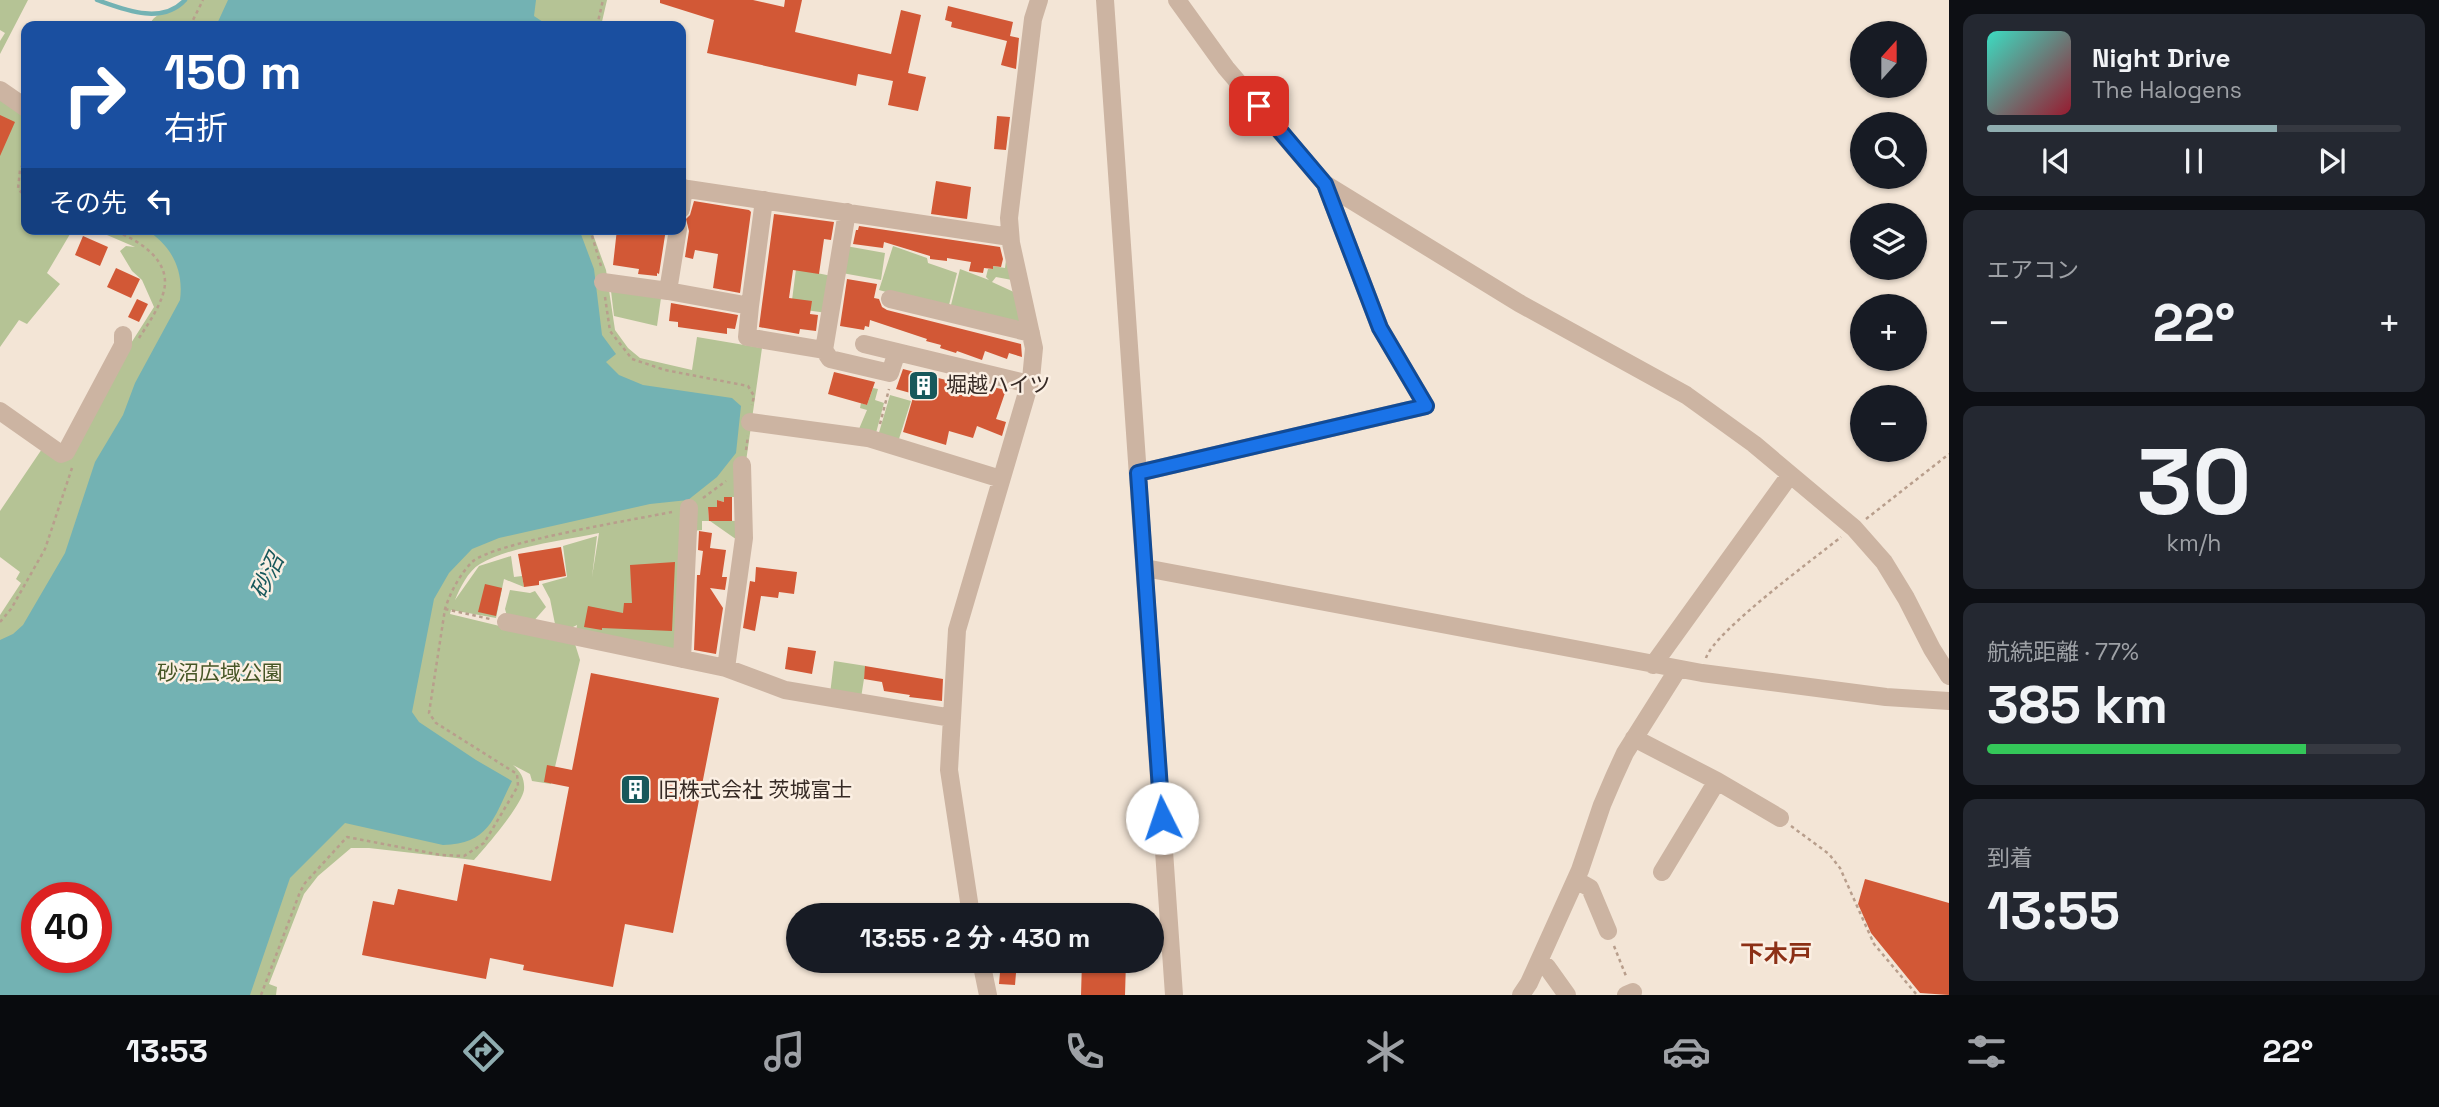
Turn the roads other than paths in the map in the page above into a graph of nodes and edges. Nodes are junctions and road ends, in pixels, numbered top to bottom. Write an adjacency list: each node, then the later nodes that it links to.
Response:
1 (1039, 0): 11 (street)
2 (1105, 0): 25 (street)
3 (1177, 0): 6 (street)
4 (0, 90): 5 (street)
5 (21, 105)
6 (1325, 184): 25 (street); 26 (street)
7 (686, 189): 8 (street)
8 (764, 200): 9 (street); 15 (street)
9 (847, 212): 11 (street); 19 (street)
10 (677, 235): 13 (street)
11 (1010, 237): 16 (street)
12 (603, 282): 13 (street)
13 (668, 291): 15 (street)
14 (890, 299): 16 (street)
15 (750, 306): 19 (street)
16 (1031, 333): 21 (street)
17 (122, 335): 22 (street)
18 (864, 344): 20 (street)
19 (824, 350): 20 (street)
20 (897, 352): 21 (street)
21 (1029, 384): 27 (street)
22 (0, 411)
23 (750, 422): 27 (street)
24 (742, 465): 33 (street)
25 (1138, 473): 29 (street)
26 (1790, 475): 32 (street); 35 (street)
27 (1001, 479): 37 (street)
28 (689, 509): 31 (street)
29 (1145, 568): 32 (street); 48 (street)
30 (506, 622): 31 (street)
31 (682, 659): 33 (street)
32 (1653, 665): 34 (street)
33 (726, 668): 37 (street)
34 (1678, 669): 36 (street); 38 (street)
35 (1949, 676)
36 (1949, 701)
37 (952, 718): 43 (street)
38 (1634, 738): 39 (street); 42 (street)
39 (1717, 780): 40 (street); 41 (street)
40 (1780, 818)
41 (1662, 872)
42 (1576, 880): 44 (street); 45 (street)
43 (969, 903)
44 (1608, 931)
45 (1539, 961): 49 (street); 50 (street)
46 (983, 973): 47 (street)
47 (988, 995)
48 (1174, 995)
49 (1521, 995)
50 (1567, 995)

